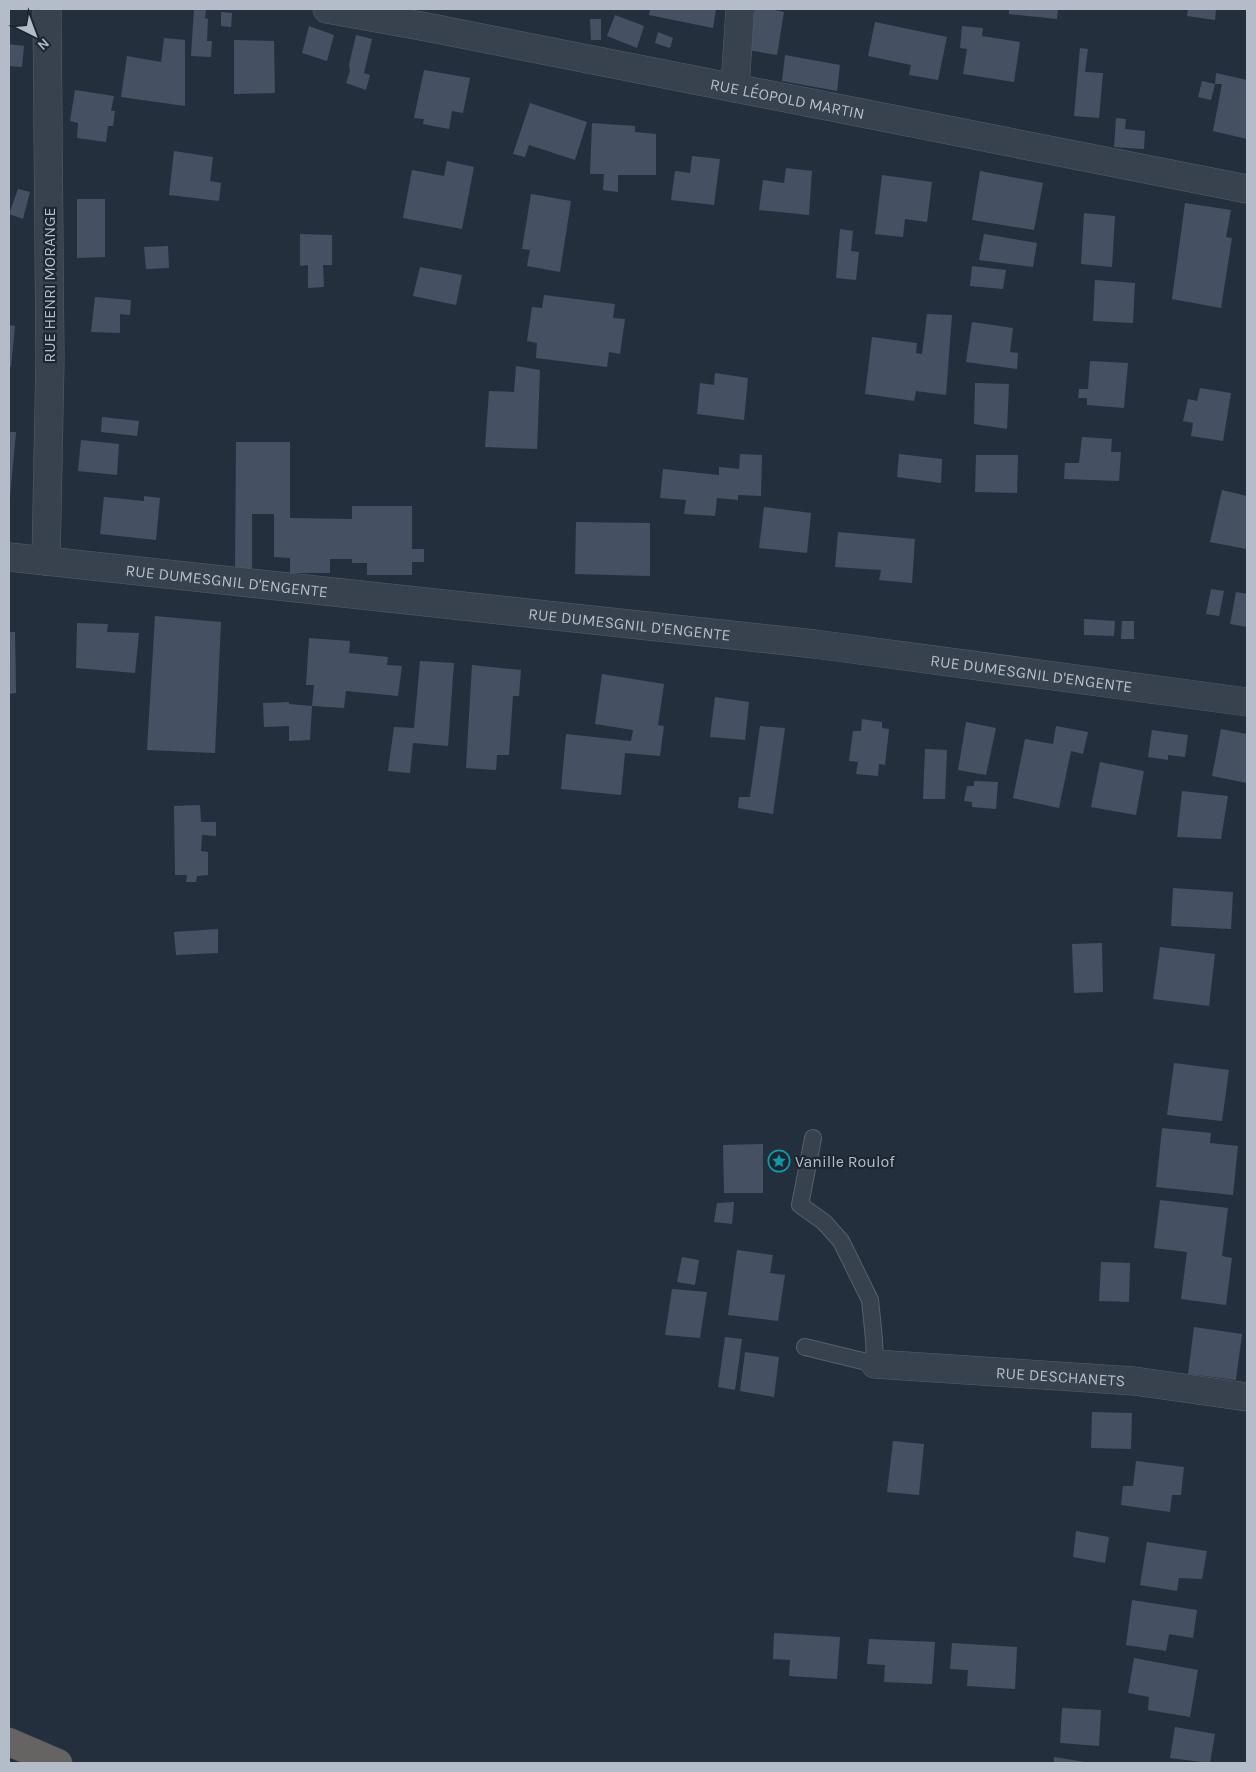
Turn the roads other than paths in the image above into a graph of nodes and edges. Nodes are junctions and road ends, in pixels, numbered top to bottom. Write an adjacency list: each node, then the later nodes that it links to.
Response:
1 (47, 9): 8 (street, RUE HENRI MORANGE)
2 (327, 9): 4 (street, RUE LÉOPOLD MARTIN)
3 (740, 9): 5 (street)
4 (421, 17): 5 (street, RUE LÉOPOLD MARTIN)
5 (735, 88): 6 (street, RUE LÉOPOLD MARTIN)
6 (1247, 189)
7 (9, 557): 8 (street, RUE DUMESGNIL D'ENGENTE)
8 (46, 561): 9 (street, RUE DUMESGNIL D'ENGENTE)
9 (1247, 702)
10 (813, 1138): 12 (lane)
11 (805, 1347): 12 (lane)
12 (875, 1364): 13 (street, RUE DESCHANETS)
13 (1247, 1397)
14 (9, 1742): 17 (highway)
15 (9, 1760): 16 (highway)
16 (21, 1763)
17 (58, 1763)

